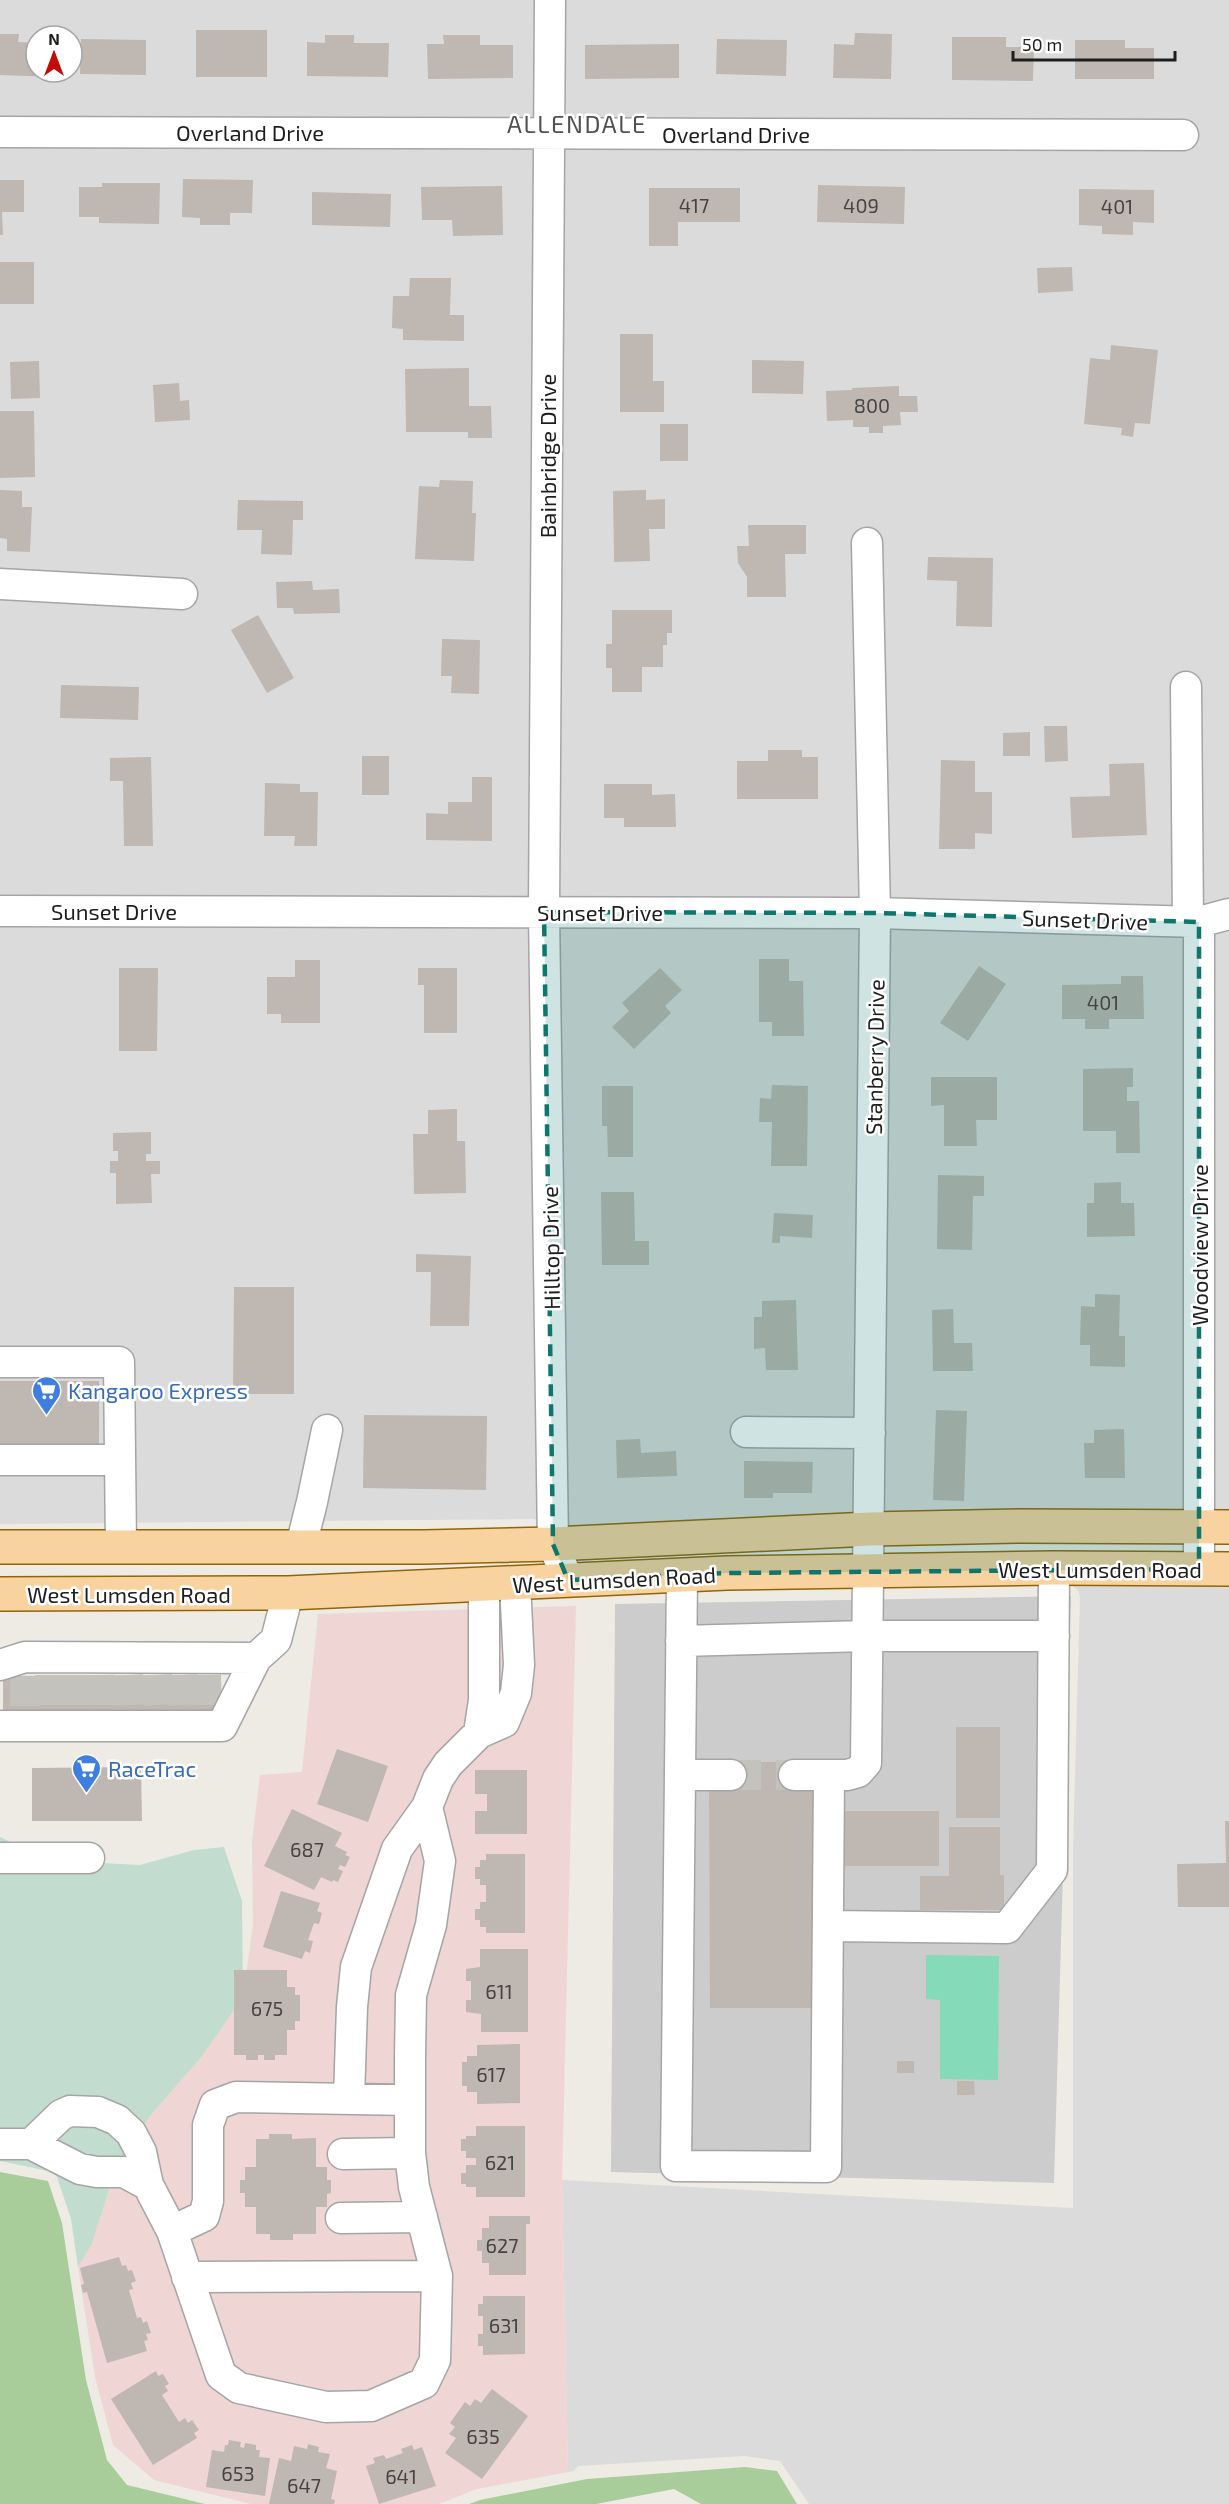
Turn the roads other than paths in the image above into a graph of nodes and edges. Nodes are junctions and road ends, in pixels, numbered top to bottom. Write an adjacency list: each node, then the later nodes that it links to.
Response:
1 (550, 0): 3 (street, Bainbridge Drive)
2 (0, 132): 3 (street, Overland Drive)
3 (548, 134): 4 (street, Overland Drive); 10 (street, Bainbridge Drive)
4 (1183, 135)
5 (867, 543): 11 (street, Stanberry Drive)
6 (0, 584): 7 (street)
7 (182, 594)
8 (1186, 687): 13 (street, Woodview Drive)
9 (0, 911): 10 (street, Sunset Drive)
10 (544, 912): 11 (street, Sunset Drive); 22 (street, Hilltop Drive)
11 (875, 913): 13 (street, Sunset Drive); 17 (street, Stanberry Drive)
12 (1229, 914): 13 (street, Sunset Drive)
13 (1194, 922): 20 (street, Woodview Drive)
14 (0, 1362): 19 (street)
15 (327, 1430): 24 (street)
16 (746, 1432): 17 (street)
17 (870, 1433): 21 (street, Stanberry Drive)
18 (0, 1460): 19 (street)
19 (120, 1460): 23 (street)
20 (1214, 1527): 21 (main road, West Lumsden Road); 27 (street, Woodview Drive)
21 (870, 1529): 22 (main road, West Lumsden Road); 28 (street, Stanberry Drive)
22 (553, 1544): 24 (main road, West Lumsden Road); 30 (street, Hilltop Drive)
23 (121, 1546): 24 (main road, West Lumsden Road); 25 (main road, West Lumsden Road)
24 (301, 1546)
25 (0, 1547)
26 (1054, 1568): 27 (main road, West Lumsden Road); 28 (main road, West Lumsden Road); 35 (street)
27 (1214, 1569)
28 (869, 1572): 29 (main road, West Lumsden Road); 34 (street, Stanberry Drive)
29 (682, 1575): 30 (main road, West Lumsden Road); 36 (street)
30 (568, 1580): 31 (main road, West Lumsden Road)
31 (500, 1584): 33 (main road, West Lumsden Road); 44 (street)
32 (0, 1593): 33 (main road, West Lumsden Road)
33 (288, 1593): 37 (street)
34 (868, 1636): 35 (street); 36 (street); 43 (street, Stanberry Drive)
35 (1054, 1636): 47 (street)
36 (681, 1641): 40 (street)
37 (256, 1658): 38 (street); 39 (street)
38 (69, 1666)
39 (69, 1722)
40 (680, 1775): 41 (street); 47 (street)
41 (731, 1775)
42 (794, 1775): 43 (street, Stanberry Drive)
43 (829, 1775): 47 (street)
44 (427, 1807): 48 (street); 49 (street)
45 (0, 1858): 46 (street)
46 (89, 1858)
47 (828, 1926)
48 (350, 2098): 49 (street); 57 (street)
49 (411, 2100): 52 (street)
50 (0, 2144): 51 (street)
51 (31, 2144): 54 (street); 54 (street)
52 (411, 2153): 53 (street); 55 (street)
53 (344, 2154)
54 (148, 2185): 57 (street)
55 (422, 2217): 56 (street); 58 (street)
56 (341, 2218)
57 (172, 2230): 59 (street)
58 (436, 2276): 59 (street); 59 (street)
59 (187, 2277)

